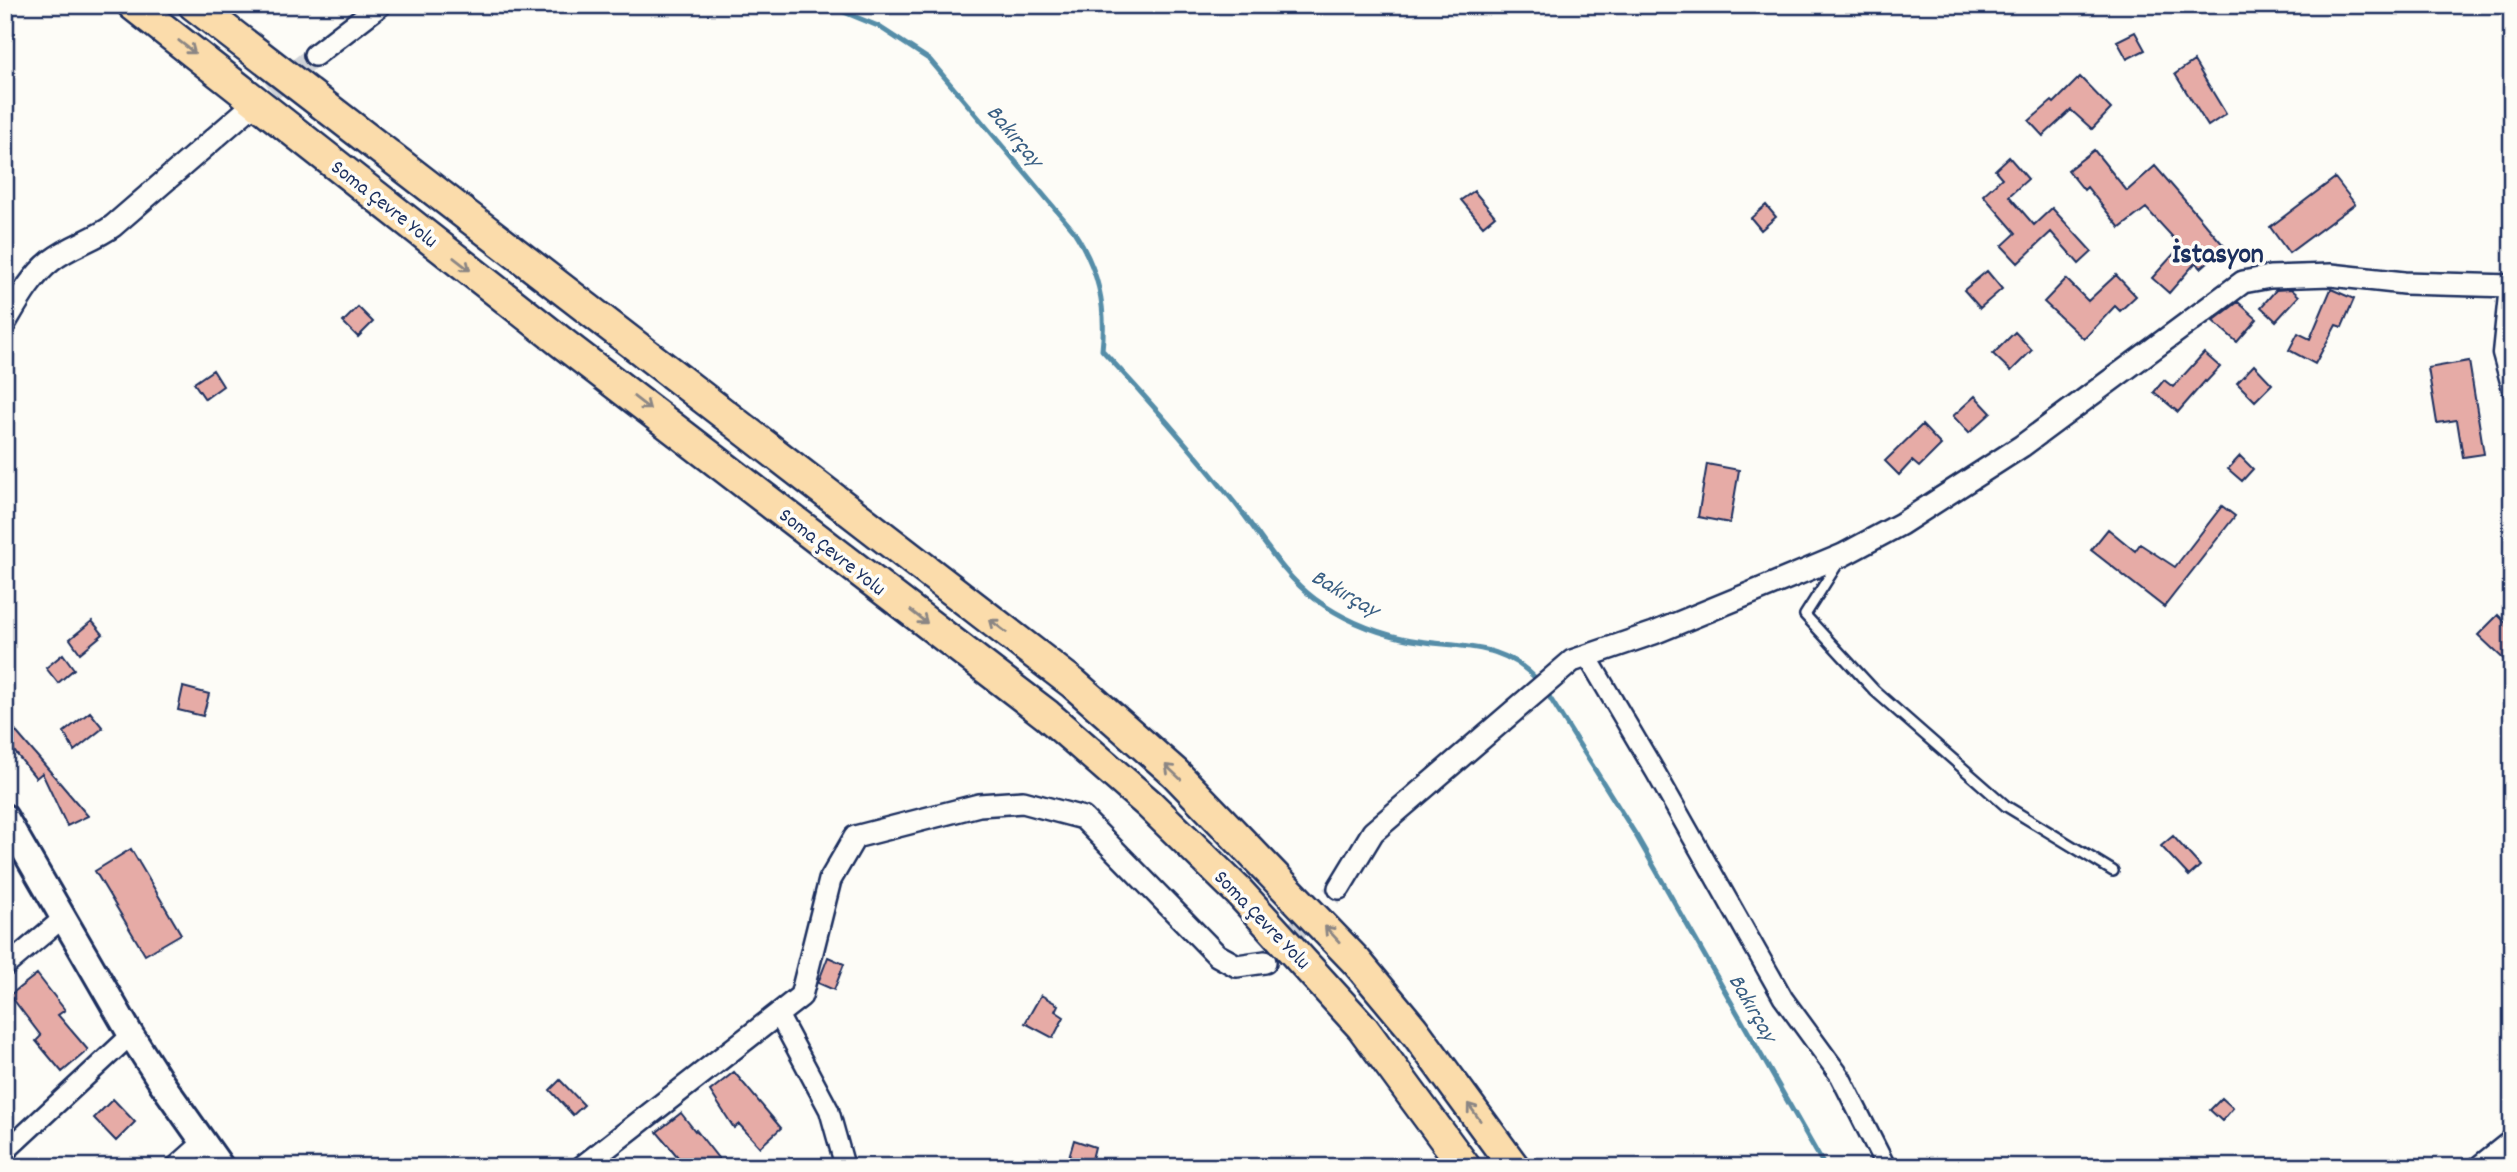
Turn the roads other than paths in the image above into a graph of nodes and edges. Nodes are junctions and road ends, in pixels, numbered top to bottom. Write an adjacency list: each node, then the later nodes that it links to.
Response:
1 (133, 5): 26 (highway, Soma Çevre Yolu, one-way to 26)
2 (194, 5): 27 (highway, Soma Çevre Yolu, one-way to 2)
3 (380, 5): 4 (street)
4 (315, 55)
5 (247, 110): 7 (street)
6 (2511, 286): 8 (street); 9 (street)
7 (8, 319)
8 (2512, 389)
9 (1843, 555): 10 (street); 12 (lane)
10 (1579, 659): 13 (street); 28 (street)
11 (5, 817): 14 (main road)
12 (2113, 871)
13 (1339, 888)
14 (63, 918): 16 (street); 18 (main road)
15 (1265, 962): 17 (street)
16 (5, 967)
17 (778, 1014): 24 (street); 25 (street)
18 (131, 1034): 20 (main road); 21 (street)
19 (2512, 1139): 29 (street)
20 (203, 1142): 22 (street); 23 (main road)
21 (5, 1153)
22 (175, 1167)
23 (221, 1167)
24 (582, 1167)
25 (845, 1167)
26 (1465, 1167)
27 (1514, 1167)
28 (1885, 1167)
29 (2477, 1167)

